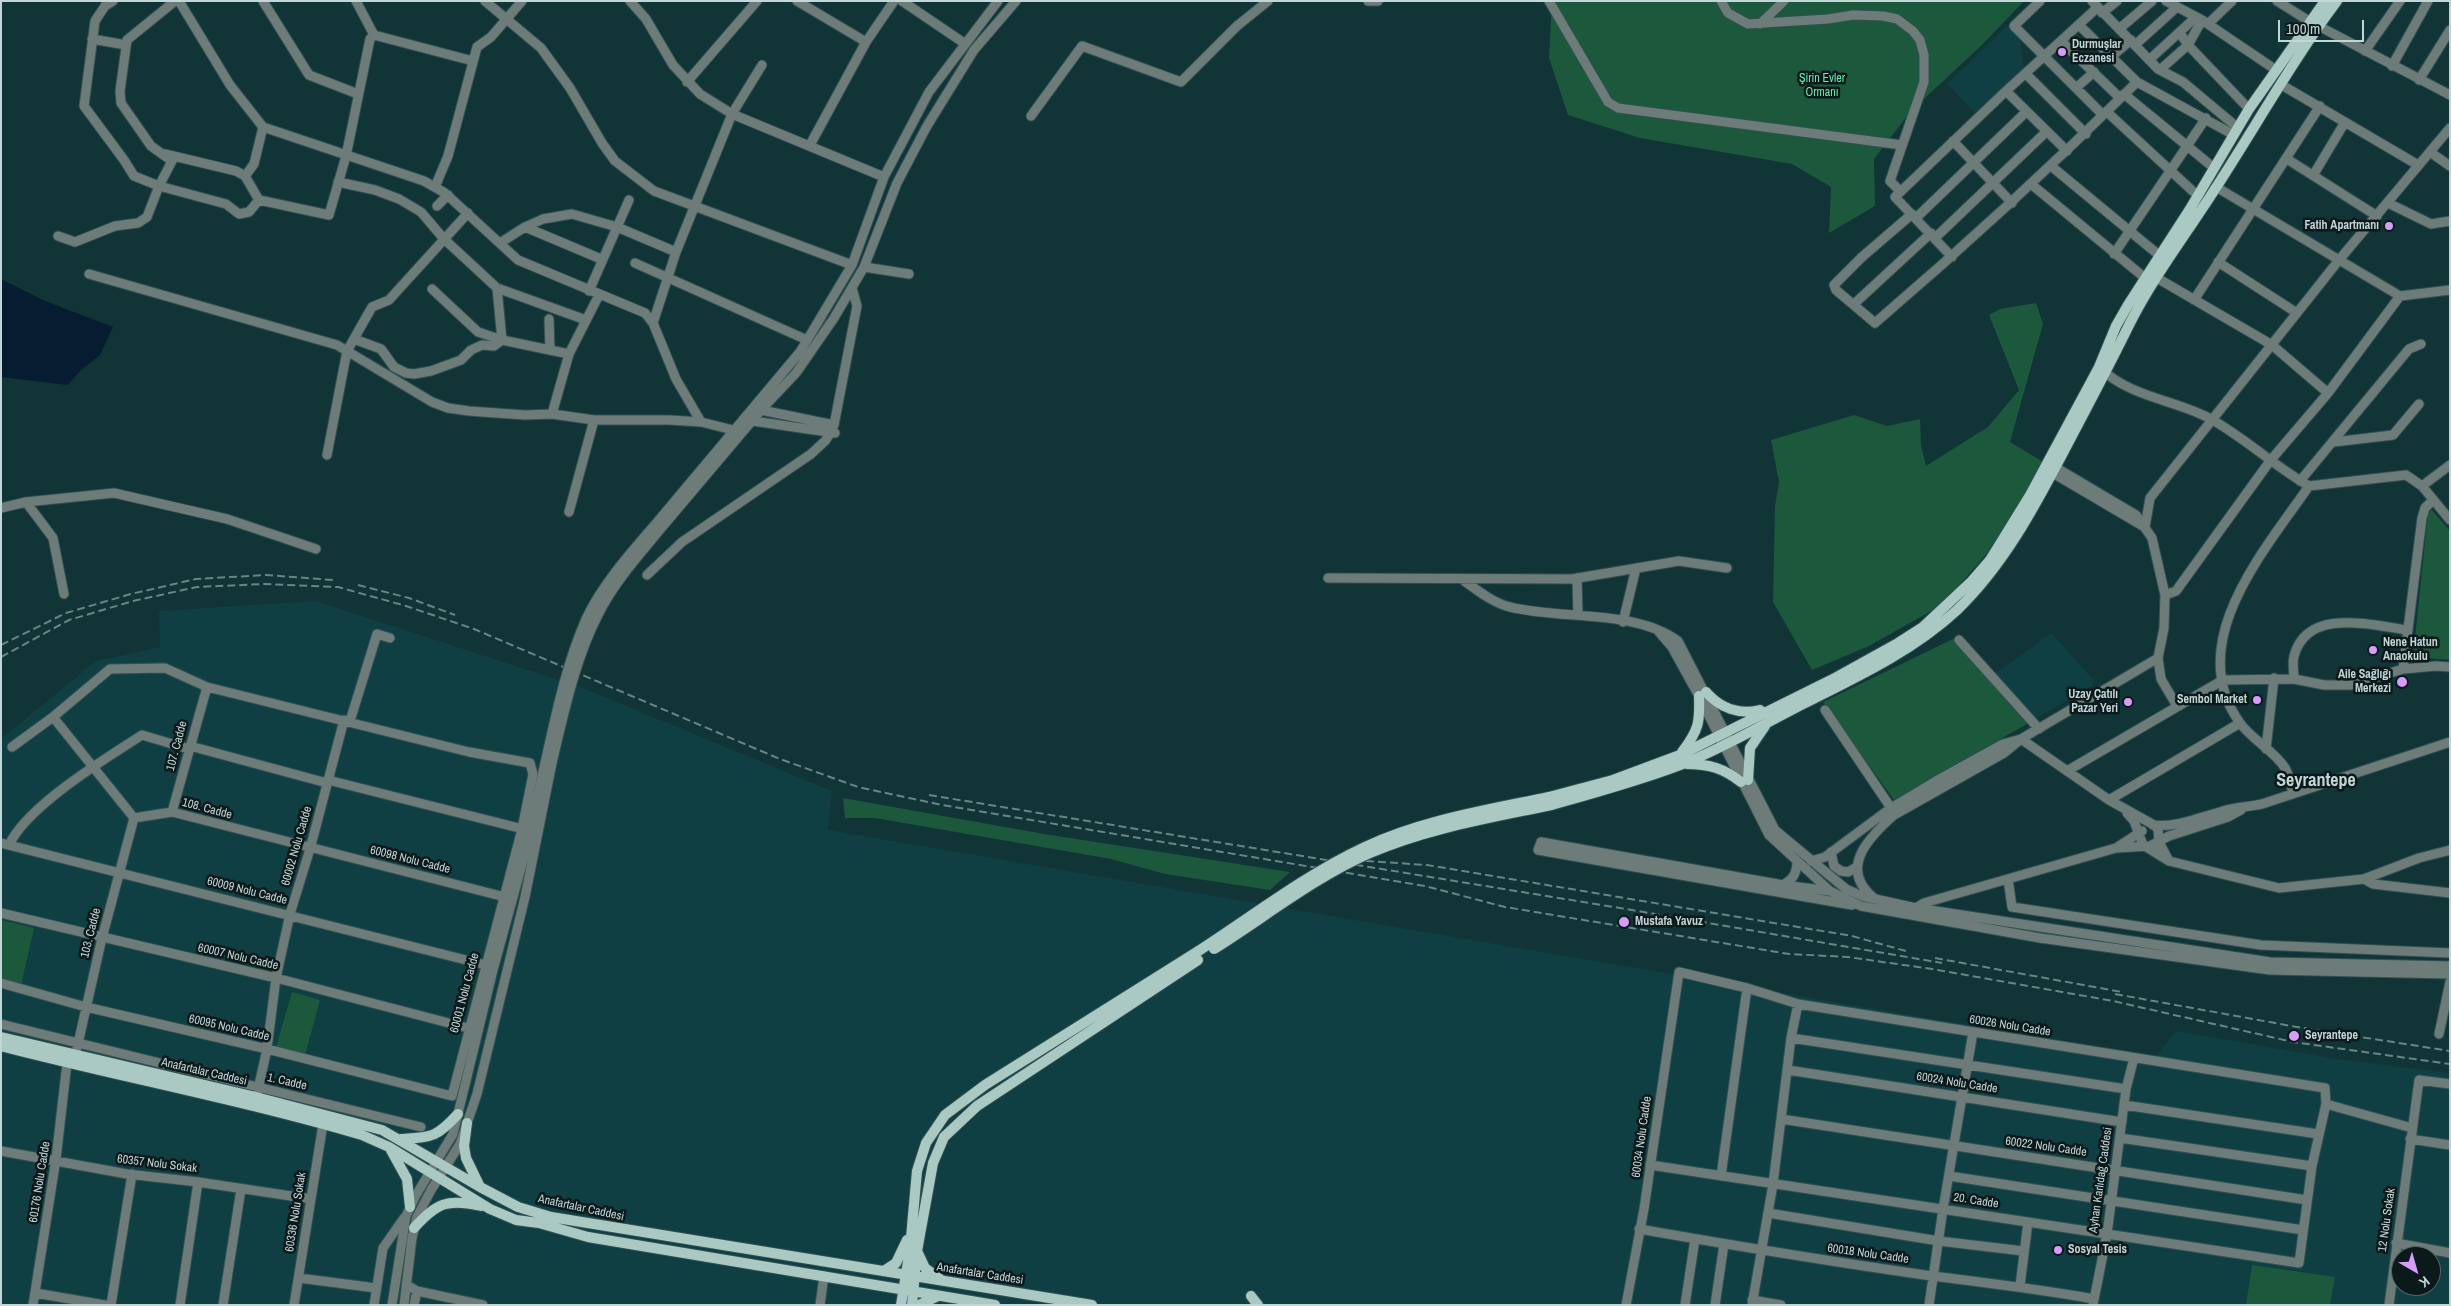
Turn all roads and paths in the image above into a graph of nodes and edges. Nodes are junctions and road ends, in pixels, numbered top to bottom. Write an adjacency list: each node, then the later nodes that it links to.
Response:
1 (113, 1): 42 (street)
2 (175, 1): 47 (street)
3 (179, 1): 77 (street)
4 (263, 1): 66 (street)
5 (356, 1): 41 (street)
6 (485, 1): 33 (street)
7 (522, 1): 33 (street)
8 (630, 1): 61 (street)
9 (757, 1): 61 (street)
10 (797, 1): 43 (street)
11 (894, 1): 43 (street)
12 (902, 1): 45 (street)
13 (998, 1): 45 (street)
14 (1016, 1): 136 (street)
15 (1268, 1): 74 (street)
16 (1368, 1): 17 (street)
17 (1378, 1)
18 (1549, 1): 84 (street)
19 (1721, 1): 35 (street)
20 (1784, 1): 35 (street)
21 (2040, 1): 50 (street)
22 (2117, 1): 31 (street)
23 (2152, 1): 38 (street)
24 (2166, 1): 32 (street)
25 (2232, 1): 34 (street)
26 (2277, 1): 36 (street)
27 (2325, 1): 36 (main road)
28 (2338, 1): 36 (main road)
29 (2400, 1): 49 (street)
30 (2428, 1): 55 (street)
31 (2098, 7): 37 (street); 38 (street)
32 (2177, 7): 34 (street); 46 (street)
33 (505, 19): 53 (street); 114 (street)
34 (2202, 21): 40 (street); 48 (street); 57 (street)
35 (1760, 24): 84 (street)
36 (2314, 24): 49 (street); 57 (main road); 63 (main road)
37 (2080, 26): 44 (street); 51 (street)
38 (2119, 29): 46 (street)
39 (2450, 30): 60 (street)
40 (2180, 33): 48 (street); 52 (street)
41 (374, 35): 53 (street); 66 (street)
42 (92, 39): 47 (street); 103 (street)
43 (866, 42): 83 (street)
44 (2062, 42): 50 (street); 58 (street)
45 (964, 43): 99 (street)
46 (2133, 43): 51 (street); 52 (street)
47 (126, 45): 88 (street)
48 (2188, 45): 56 (street); 70 (street)
49 (2365, 51): 55 (street)
50 (2044, 56): 59 (street); 64 (street)
51 (2112, 56): 62 (street)
52 (2149, 60): 56 (street)
53 (473, 61): 104 (street)
54 (762, 65): 72 (street)
55 (2392, 66): 60 (street)
56 (2161, 69): 80 (street)
57 (2276, 70): 70 (main road)
58 (2094, 72): 64 (street); 68 (street)
59 (2026, 74): 65 (street); 81 (street)
60 (2419, 80): 67 (street)
61 (687, 82): 72 (street)
62 (2137, 82): 68 (street); 75 (street)
63 (2280, 84): 69 (street); 105 (main road)
64 (2076, 88): 73 (street)
65 (2006, 91): 71 (street); 82 (street)
66 (358, 94): 89 (street)
67 (2450, 95)
68 (2122, 96): 73 (street); 85 (street)
69 (2320, 106): 76 (street); 90 (street)
70 (2249, 109): 80 (main road)
71 (2026, 112): 79 (street); 91 (street)
72 (732, 114): 83 (street); 114 (street)
73 (2105, 114): 81 (street); 96 (street)
74 (1031, 116)
75 (2206, 118): 80 (street); 85 (street)
76 (2345, 122): 92 (street); 97 (street)
77 (263, 127): 89 (street); 98 (street)
78 (2450, 128): 87 (street)
79 (2046, 132): 86 (street); 101 (street)
80 (2236, 132): 95 (main road)
81 (2086, 134): 86 (street)
82 (1953, 141): 91 (street); 106 (street)
83 (810, 145): 99 (street)
84 (1902, 145): 106 (street)
85 (2187, 147): 95 (street); 96 (street)
86 (2067, 151): 93 (street)
87 (2430, 152): 92 (street); 94 (street)
88 (160, 153): 98 (street); 103 (street)
89 (346, 156): 100 (street); 104 (street)
90 (2288, 159): 97 (street); 115 (street)
91 (1974, 162): 101 (street); 117 (street)
92 (2418, 165): 112 (street)
93 (2051, 166): 102 (street); 122 (street)
94 (2450, 166)
95 (2214, 168): 108 (main road)
96 (2171, 170): 108 (street); 122 (street)
97 (2314, 174): 118 (street)
98 (245, 176): 109 (street)
99 (884, 177): 135 (street)
100 (338, 182): 109 (street); 125 (street)
101 (1993, 182): 111 (street); 124 (street)
102 (2031, 184): 111 (street); 128 (street)
103 (159, 186): 109 (street); 123 (street)
104 (434, 187): 107 (street)
105 (2216, 188): 115 (street); 141 (main road)
106 (1900, 191): 117 (street)
107 (448, 195): 113 (street); 116 (street)
108 (2198, 196): 129 (main road)
109 (259, 200)
110 (629, 200): 121 (street)
111 (2012, 203): 130 (street)
112 (2388, 203): 118 (street); 119 (street)
113 (437, 206)
114 (694, 207): 127 (street); 135 (street)
115 (2253, 209): 132 (street); 133 (street)
116 (468, 213): 125 (street); 126 (street)
117 (1914, 216): 124 (street); 150 (street)
118 (2377, 216): 132 (street)
119 (2450, 221)
120 (525, 227): 121 (street); 126 (street); 131 (street)
121 (616, 227): 127 (street); 131 (street)
122 (2129, 232): 128 (street); 129 (street)
123 (58, 236)
124 (1933, 236): 130 (street); 150 (street)
125 (444, 239): 142 (street); 155 (street)
126 (500, 243): 146 (street)
127 (676, 252): 139 (street)
128 (2114, 254): 140 (street)
129 (2160, 256): 140 (main road)
130 (1952, 257): 150 (street)
131 (602, 259): 146 (street)
132 (2339, 260): 148 (street); 151 (street)
133 (2218, 262): 149 (street); 151 (street)
134 (635, 263): 139 (street)
135 (852, 265): 157 (street)
136 (864, 268): 138 (street); 143 (street)
137 (88, 274): 161 (street)
138 (909, 274)
139 (668, 276): 154 (street); 157 (street)
140 (2145, 278): 163 (main road)
141 (2157, 278): 149 (street); 163 (main road)
142 (497, 288): 153 (street); 156 (street)
143 (852, 288): 166 (street); 166 (street)
144 (432, 289): 156 (street)
145 (2450, 290): 148 (street)
146 (589, 291): 147 (street)
147 (599, 295): 153 (street); 154 (street)
148 (2400, 296): 164 (street)
149 (2194, 300): 159 (street)
150 (1854, 304)
151 (2297, 313): 159 (street)
152 (549, 319): 160 (street)
153 (586, 320): 162 (street)
154 (653, 323): 171 (street)
155 (354, 339): 156 (street); 161 (street)
156 (502, 340): 160 (street)
157 (807, 340): 172 (street)
158 (2421, 344): 173 (street)
159 (2272, 345): 164 (street); 169 (street)
160 (550, 350): 162 (street)
161 (347, 351): 167 (street); 174 (street)
162 (570, 354): 167 (street)
163 (2103, 370): 169 (street); 177 (main road)
164 (2328, 393): 175 (street)
165 (2419, 404): 173 (street)
166 (761, 410): 170 (street)
167 (552, 414): 168 (street)
168 (594, 420): 171 (street); 184 (street)
169 (2212, 420): 175 (street); 187 (street)
170 (752, 421): 186 (street); 191 (street)
171 (700, 422): 172 (street)
172 (733, 430): 186 (street)
173 (2334, 442): 178 (street)
174 (327, 455)
175 (2270, 461): 178 (street); 196 (street)
176 (2450, 465): 180 (street)
177 (2050, 467): 187 (street); 211 (main road); 215 (main road)
178 (2300, 481): 179 (street)
179 (2309, 486): 180 (street); 207 (street)
180 (2422, 486): 181 (street)
181 (2433, 500): 185 (street); 199 (street)
182 (26, 502): 183 (street); 188 (street); 195 (street)
183 (1, 508)
184 (569, 512)
185 (2450, 520)
186 (661, 523): 225 (street, bridge)
187 (2146, 527): 196 (street)
188 (316, 549)
189 (1636, 568): 190 (street); 193 (street); 198 (street)
190 (1727, 568)
191 (647, 575)
192 (1328, 578): 194 (street)
193 (1577, 578): 194 (street); 197 (street)
194 (1463, 580): 197 (street)
195 (64, 594)
196 (2165, 596): 202 (street)
197 (1578, 615): 198 (street)
198 (1623, 622): 209 (street)
199 (2407, 630): 204 (street); 206 (street)
200 (390, 638): 214 (street, 60002 Nolu Cadde)
201 (1959, 640): 217 (street)
202 (2158, 658): 210 (street); 217 (street)
203 (2450, 667): 204 (street)
204 (2402, 669): 206 (street)
205 (2274, 678): 206 (street); 207 (street); 223 (street)
206 (2294, 679)
207 (2222, 680): 210 (street); 216 (street)
208 (207, 687): 213 (street); 214 (street); 222 (street, 107. Cadde)
209 (1702, 694): 211 (main road); 218 (street); 224 (main road)
210 (2177, 706): 227 (street)
211 (1776, 707): 218 (main road)
212 (1825, 710): 232 (street)
213 (53, 717): 221 (street); 226 (street)
214 (347, 720): 229 (street, 60002 Nolu Cadde); 238 (street)
215 (1770, 721): 218 (main road); 228 (main road)
216 (2240, 723): 223 (street); 231 (street)
217 (2039, 729): 219 (street)
218 (1723, 738): 224 (main road); 228 (street)
219 (2020, 739): 227 (street); 232 (street); 250 (street)
220 (2450, 742): 230 (street)
221 (12, 747)
222 (189, 748): 226 (street); 229 (street); 235 (street, 107. Cadde)
223 (2266, 749): 230 (street)
224 (1681, 760): 228 (main road); 265 (main road, bridge)
225 (549, 763): 238 (street); 300 (street)
226 (93, 767): 236 (street); 241 (street)
227 (2067, 771): 231 (street)
228 (1745, 781): 247 (street); 249 (street)
229 (328, 782): 238 (street); 244 (street, 60002 Nolu Cadde)
230 (2293, 794): 234 (street)
231 (2109, 800): 233 (street)
232 (1891, 808): 246 (street)
233 (2124, 808): 237 (street); 239 (street)
234 (2241, 810): 237 (street); 240 (street)
235 (172, 812): 236 (street, 108. Cadde); 244 (street, 108. Cadde)
236 (134, 818): 251 (street, 103. Cadde)
237 (2154, 825): 239 (street); 240 (street)
238 (526, 830): 258 (street, 60001 Nolu Cadde); 297 (street)
239 (2140, 832): 242 (street); 243 (street)
240 (2159, 842): 242 (street); 248 (street)
241 (5, 844): 251 (street, 60009 Nolu Cadde)
242 (2143, 845): 243 (street); 248 (street)
243 (2116, 848): 253 (street)
244 (310, 849): 258 (street, 60098 Nolu Cadde); 263 (street, 60002 Nolu Cadde)
245 (2450, 850): 252 (street)
246 (1832, 852): 247 (street); 250 (street)
247 (1811, 861): 257 (street)
248 (2169, 862): 252 (street)
249 (1797, 863): 254 (street); 255 (street)
250 (1857, 867): 259 (street)
251 (119, 872): 263 (street, 60009 Nolu Cadde); 264 (street, 103. Cadde)
252 (2364, 879): 256 (street)
253 (2008, 880): 261 (street); 266 (street)
254 (1783, 885): 255 (street); 260 (street)
255 (1830, 891): 257 (street); 260 (street)
256 (2450, 893)
257 (1862, 896): 259 (street)
258 (504, 897): 267 (street, 60001 Nolu Cadde)
259 (1877, 900): 261 (street)
260 (1861, 906): 270 (street)
261 (1916, 908): 268 (street)
262 (1, 913): 264 (street, 60007 Nolu Cadde)
263 (290, 914): 267 (street, 60009 Nolu Cadde); 271 (street, 60002 Nolu Cadde)
264 (102, 938): 271 (street, 60007 Nolu Cadde); 276 (street, 103. Cadde)
265 (1202, 952): 336 (main road); 344 (main road)
266 (2450, 953)
267 (486, 965): 278 (street, 60001 Nolu Cadde)
268 (2450, 966)
269 (1679, 972): 274 (street, 60026 Nolu Cadde); 314 (street, 60034 Nolu Cadde)
270 (2450, 974)
271 (276, 978): 278 (street, 60007 Nolu Cadde); 285 (street, 60002 Nolu Cadde)
272 (2450, 982): 280 (street)
273 (1, 983): 276 (street, 60095 Nolu Cadde)
274 (1747, 988): 275 (street, 60026 Nolu Cadde); 320 (street)
275 (1798, 1004): 279 (street, 60026 Nolu Cadde); 282 (street)
276 (86, 1008): 283 (street, 103. Cadde); 285 (street, 60095 Nolu Cadde)
277 (1, 1024): 283 (street, 1. Cadde)
278 (468, 1028): 293 (street, 60001 Nolu Cadde)
279 (1973, 1032): 286 (street, 60026 Nolu Cadde); 288 (street)
280 (2439, 1034)
281 (1, 1037): 287 (main road, Anafartalar Caddesi)
282 (1791, 1038): 288 (street); 289 (street)
283 (79, 1044): 287 (street, 103. Cadde); 292 (street, 1. Cadde)
284 (1, 1046): 287 (main road, Anafartalar Caddesi)
285 (266, 1049): 292 (street, 60002 Nolu Cadde); 293 (street, 60095 Nolu Cadde)
286 (2134, 1058): 291 (street, Ayhan Karlıdağ Caddesi); 295 (street, 60026 Nolu Cadde)
287 (70, 1059): 292 (main road, Anafartalar Caddesi); 301 (main road, Anafartalar Caddesi); 312 (street, 60176 Nolu Cadde)
288 (1968, 1065): 291 (street); 294 (street)
289 (1788, 1070): 294 (street, 60024 Nolu Cadde); 298 (street)
290 (2450, 1084): 303 (street, 12 Nolu Sokak)
291 (2126, 1089): 296 (street, Ayhan Karlıdağ Caddesi)
292 (257, 1092): 302 (street, 1. Cadde); 306 (main road, Anafartalar Caddesi)
293 (452, 1096)
294 (1963, 1096): 299 (street, 60024 Nolu Cadde); 309 (street)
295 (2326, 1104): 303 (street); 304 (street)
296 (2124, 1105): 299 (street, Ayhan Karlıdağ Caddesi); 304 (street)
297 (458, 1114): 306 (main road); 313 (street)
298 (1781, 1119): 309 (street, 60022 Nolu Cadde); 324 (street)
299 (2122, 1122): 305 (street, Ayhan Karlıdağ Caddesi)
300 (467, 1123): 316 (street); 325 (main road)
301 (323, 1124): 310 (main road, Anafartalar Caddesi); 327 (street, 60336 Nolu Sokak)
302 (421, 1127)
303 (2412, 1128): 307 (street, 12 Nolu Sokak)
304 (2318, 1134): 315 (street)
305 (2120, 1138): 315 (street); 317 (street, Ayhan Karlıdağ Caddesi)
306 (400, 1139): 313 (main road, Anafartalar Caddesi)
307 (2410, 1139): 308 (street); 342 (street, 12 Nolu Sokak)
308 (2450, 1145)
309 (1954, 1146): 317 (street, 60022 Nolu Cadde); 321 (street)
310 (389, 1147): 318 (main road, Anafartalar Caddesi); 332 (main road)
311 (1, 1151): 312 (street, 60357 Nolu Sokak)
312 (56, 1160): 319 (street, 60357 Nolu Sokak); 359 (street, 60176 Nolu Cadde)
313 (436, 1162): 316 (main road, Anafartalar Caddesi); 318 (street)
314 (1650, 1165): 320 (street, 20. Cadde); 337 (street, 60034 Nolu Cadde)
315 (2312, 1166): 328 (street)
316 (446, 1168): 322 (street); 325 (main road, Anafartalar Caddesi)
317 (2115, 1169): 328 (street, 60022 Nolu Cadde); 329 (street, Ayhan Karlıdağ Caddesi)
318 (430, 1173): 322 (main road, Anafartalar Caddesi); 332 (street)
319 (132, 1174): 323 (street, 60357 Nolu Sokak); 365 (street)
320 (1721, 1176): 324 (street, 20. Cadde)
321 (1949, 1176): 329 (street); 331 (street)
322 (440, 1179): 330 (main road, Anafartalar Caddesi); 335 (street)
323 (198, 1182): 326 (street, 60357 Nolu Sokak); 366 (street)
324 (1773, 1184): 331 (street, 20. Cadde); 333 (street)
325 (480, 1187): 348 (main road, Anafartalar Caddesi)
326 (241, 1189): 327 (street, 60357 Nolu Sokak); 367 (street)
327 (311, 1200): 352 (street, 60336 Nolu Sokak)
328 (2307, 1200): 338 (street)
329 (2110, 1201): 338 (street); 339 (street, Ayhan Karlıdağ Caddesi)
330 (490, 1209): 335 (main road); 349 (main road, Anafartalar Caddesi)
331 (1943, 1209): 334 (street, 20. Cadde); 341 (street)
332 (408, 1211): 356 (street); 370 (street)
333 (1768, 1213): 341 (street); 345 (street)
334 (2028, 1222): 339 (street, 20. Cadde); 346 (street)
335 (414, 1228): 354 (street)
336 (911, 1229): 348 (main road); 350 (main road)
337 (1639, 1230): 340 (street, 60018 Nolu Cadde); 382 (street, 60034 Nolu Cadde)
338 (2303, 1230): 339 (street, 20. Cadde)
339 (2106, 1234): 361 (street, Ayhan Karlıdağ Caddesi)
340 (1695, 1239): 343 (street, 60018 Nolu Cadde); 383 (street)
341 (1939, 1241): 346 (street); 351 (street)
342 (2396, 1243): 347 (street); 387 (street, 12 Nolu Sokak)
343 (1724, 1244): 345 (street, 60018 Nolu Cadde); 384 (street)
344 (917, 1251): 350 (main road); 353 (main road)
345 (1762, 1251): 351 (street, 60018 Nolu Cadde); 362 (street)
346 (2023, 1252): 355 (street)
347 (2450, 1253)
348 (884, 1271): 350 (main road, Anafartalar Caddesi)
349 (824, 1276): 357 (main road, Anafartalar Caddesi); 374 (street)
350 (910, 1276): 353 (main road, Anafartalar Caddesi); 357 (main road)
351 (1934, 1276): 355 (street, 60018 Nolu Cadde); 386 (street)
352 (298, 1278): 356 (street); 368 (street, 60336 Nolu Sokak)
353 (945, 1282): 379 (main road, Anafartalar Caddesi)
354 (407, 1285): 358 (street); 371 (street)
355 (2020, 1286): 361 (street, 60018 Nolu Cadde)
356 (376, 1288): 369 (street)
357 (909, 1290): 360 (main road, Anafartalar Caddesi); 375 (main road); 376 (main road)
358 (417, 1291): 372 (street); 373 (street)
359 (35, 1293): 363 (street, 60176 Nolu Cadde); 364 (street)
360 (940, 1295): 377 (main road); 378 (main road, Anafartalar Caddesi)
361 (2093, 1302)
362 (1752, 1303): 385 (street)
363 (33, 1305)
364 (105, 1305)
365 (111, 1305)
366 (180, 1305)
367 (223, 1305)
368 (294, 1305)
369 (374, 1305)
370 (392, 1305)
371 (404, 1305)
372 (414, 1305)
373 (483, 1305)
374 (820, 1305)
375 (901, 1305)
376 (912, 1305)
377 (918, 1305)
378 (995, 1305)
379 (1092, 1305)
380 (1248, 1305): 381 (main road)
381 (1258, 1305)
382 (1626, 1305)
383 (1685, 1305)
384 (1715, 1305)
385 (1781, 1305)
386 (1929, 1305)
387 (2388, 1305)

